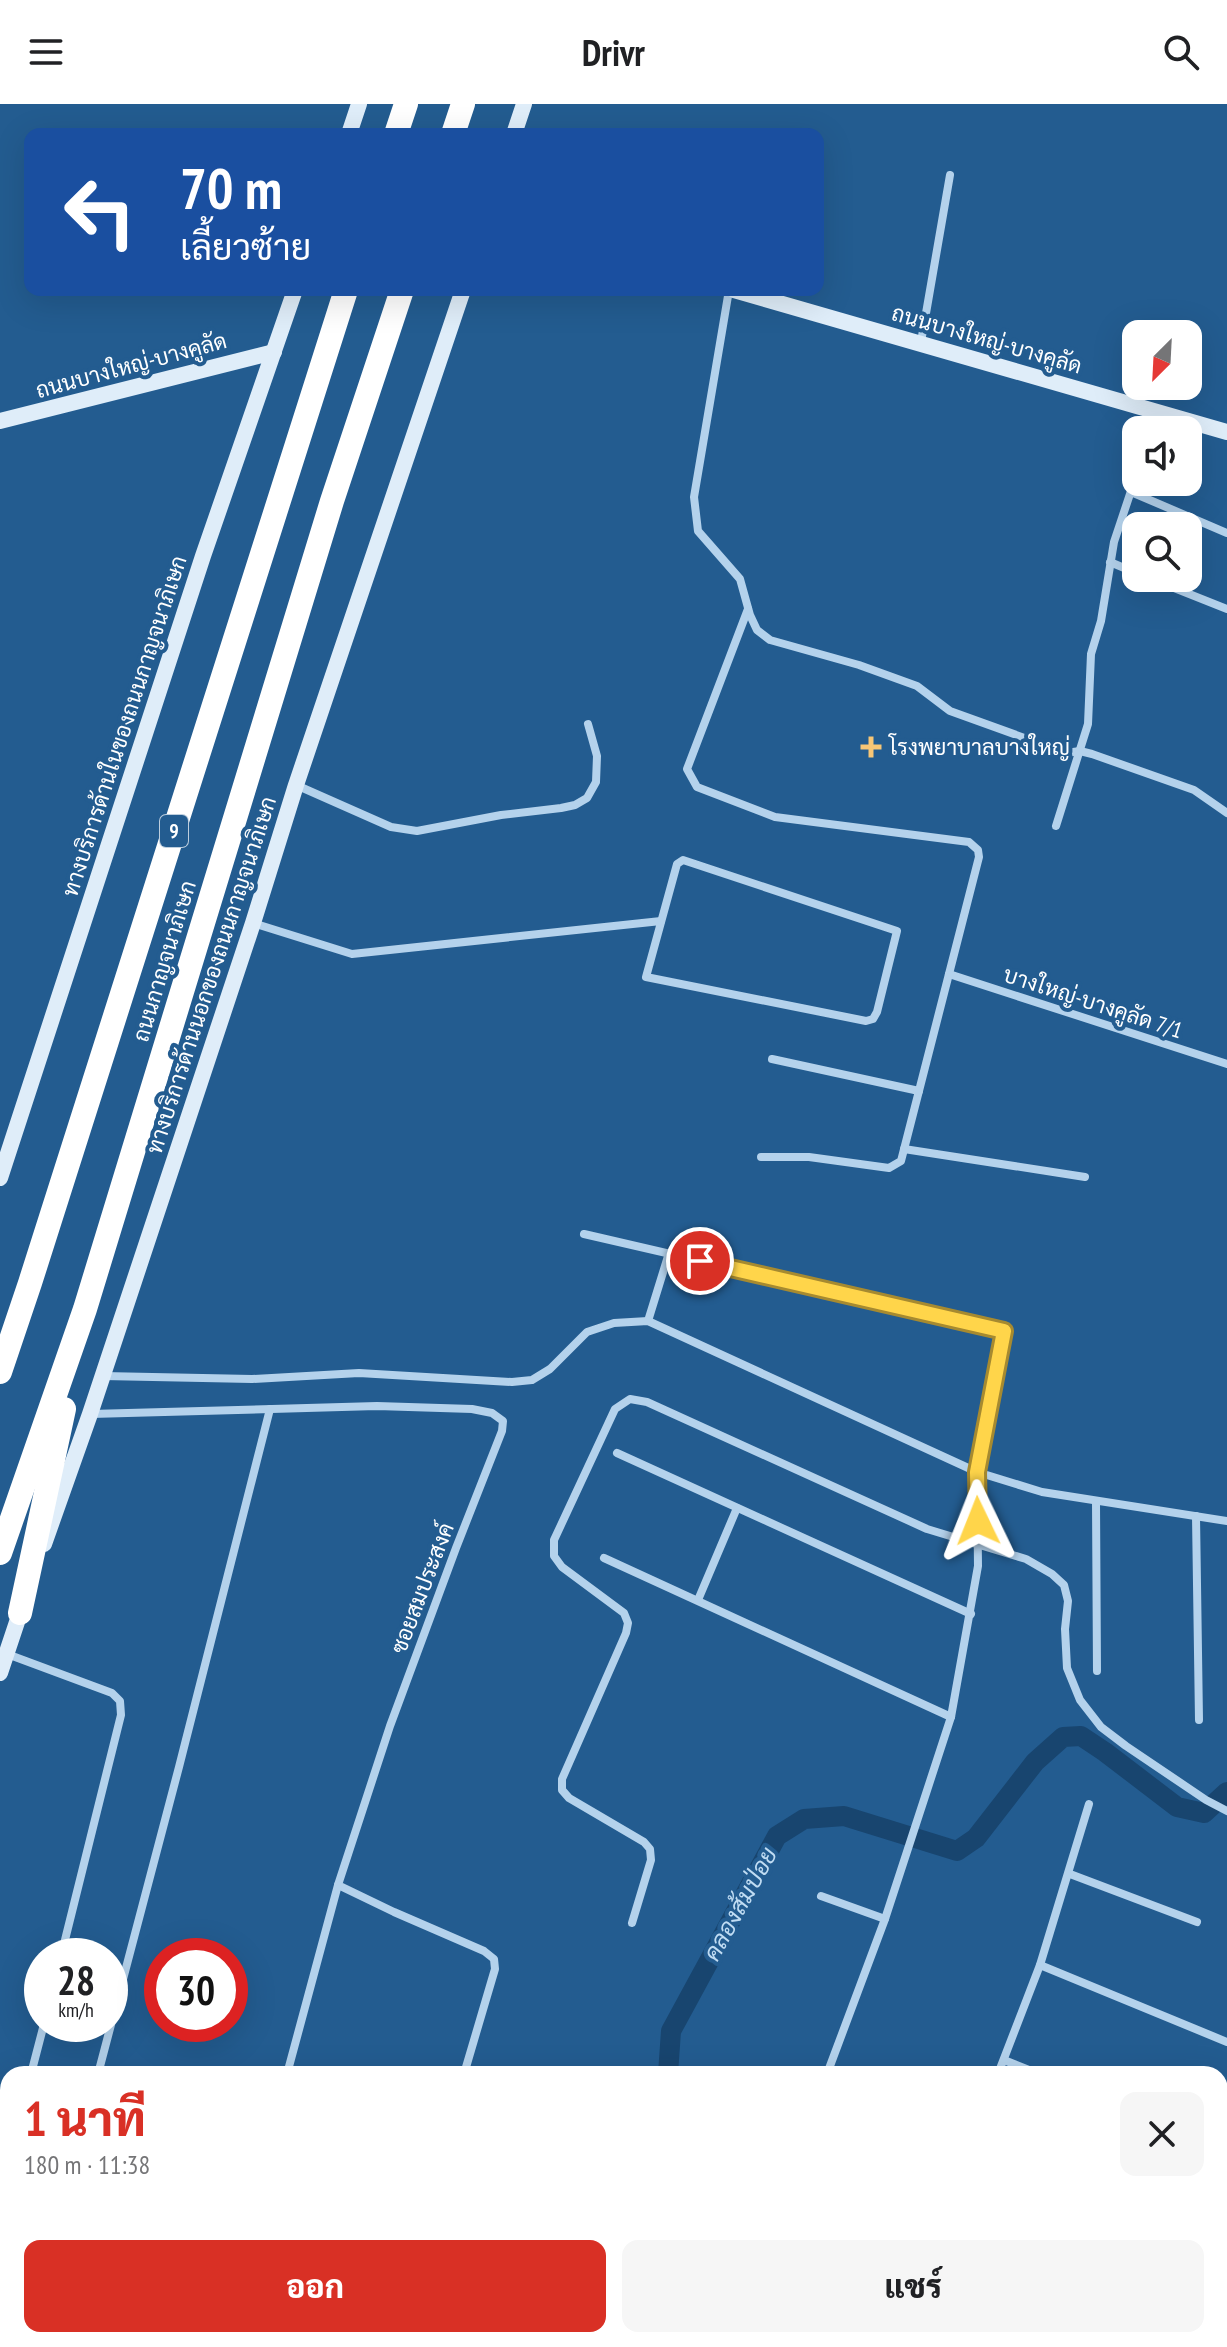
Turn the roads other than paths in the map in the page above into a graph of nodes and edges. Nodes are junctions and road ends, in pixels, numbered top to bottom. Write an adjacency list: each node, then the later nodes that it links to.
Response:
1 (359, 104): 5 (main road)
2 (406, 104): 6 (highway)
3 (463, 104): 7 (highway)
4 (524, 104): 8 (main road)
5 (351, 128)
6 (398, 128)
7 (455, 128)
8 (516, 128)
9 (950, 175): 16 (street)
10 (293, 296): 17 (main road, ทางบริการด้านในของถนนกาญจนาภิเษก)
11 (344, 296): 47 (highway, ถนนกาญจนาภิเษก / 9)
12 (400, 296): 48 (highway, ถนนกาญจนาภิเษก)
13 (461, 296): 32 (main road, ทางบริการด้านนอกของถนนกาญจนาภิเษก)
14 (730, 296): 28 (street)
15 (753, 296): 16 (main road, ถนนบางใหญ่-บางคูลัด)
16 (921, 342): 18 (main road, ถนนบางใหญ่-บางคูลัด)
17 (274, 352): 20 (main road, ถนนบางใหญ่-บางคูลัด); 44 (main road, ทางบริการด้านในของถนนกาญจนาภิเษก)
18 (1157, 410): 19 (street); 21 (main road, ถนนบางใหญ่-บางคูลัด)
19 (1155, 416)
20 (0, 421)
21 (1227, 432)
22 (1130, 496): 25 (street)
23 (1140, 496): 24 (street)
24 (1227, 533)
25 (1110, 562): 26 (street); 31 (street)
26 (1122, 567)
27 (1184, 592): 29 (street)
28 (748, 609): 31 (street); 37 (street)
29 (1227, 609)
30 (588, 724): 32 (street)
31 (1080, 751): 33 (street); 34 (street)
32 (296, 785): 36 (main road, ทางบริการด้านนอกของถนนกาญจนาภิเษก)
33 (1227, 813)
34 (1056, 826)
35 (661, 921): 35 (street); 36 (street)
36 (253, 923): 52 (main road, ทางบริการด้านนอกของถนนกาญจนาภิเษก)
37 (949, 974): 39 (street, บางใหญ่-บางคูลัด 7/1); 40 (street)
38 (772, 1059): 40 (street)
39 (1227, 1064)
40 (919, 1091): 41 (street)
41 (904, 1149): 42 (street); 43 (street)
42 (761, 1157)
43 (1085, 1177)
44 (0, 1178)
45 (584, 1234): 46 (street)
46 (669, 1253): 49 (street); 56 (street)
47 (30, 1283): 50 (highway); 51 (highway, ถนนกาญจนาภิเษก / 9)
48 (85, 1309): 62 (highway, ถนนกาญจนาภิเษก); 65 (highway)
49 (648, 1321): 52 (street); 56 (street)
50 (0, 1334)
51 (0, 1372)
52 (103, 1376): 54 (main road, ทางบริการด้านนอกของถนนกาญจนาภิเษก)
53 (270, 1409): 54 (street, ซอยสมประสงค์); 75 (street, ซอยสมประสงค์); 86 (street)
54 (90, 1414): 65 (main road, ทางบริการด้านนอกของถนนกาญจนาภิเษก)
55 (617, 1453): 58 (street)
56 (977, 1472): 57 (street); 61 (street)
57 (1096, 1502): 59 (street); 68 (street)
58 (737, 1508): 64 (street); 66 (street)
59 (1196, 1516): 60 (street); 71 (street)
60 (1227, 1521)
61 (979, 1545): 66 (street); 73 (street); 79 (street)
62 (0, 1553)
63 (604, 1558): 64 (street)
64 (698, 1600): 70 (street)
65 (20, 1613): 67 (main road, ทางบริการด้านนอกของถนนกาญจนาภิเษก)
66 (971, 1614): 70 (street)
67 (7, 1654): 69 (main road, ทางบริการด้านนอกของถนนกาญจนาภิเษก); 80 (street)
68 (1097, 1671)
69 (0, 1673)
70 (951, 1717): 77 (street)
71 (1199, 1720)
72 (1089, 1804): 74 (street)
73 (1227, 1811)
74 (1070, 1874): 78 (street); 81 (street)
75 (338, 1885): 87 (street); 88 (street)
76 (821, 1896): 77 (street)
77 (885, 1919): 89 (street)
78 (1197, 1922)
79 (632, 1923)
80 (65, 1938)
81 (1040, 1965): 83 (street); 84 (street)
82 (39, 2042): 85 (street)
83 (1227, 2042)
84 (1004, 2060): 90 (street); 91 (street)
85 (33, 2066)
86 (100, 2066)
87 (289, 2066)
88 (466, 2066)
89 (830, 2066)
90 (1001, 2066)
91 (1019, 2066)

